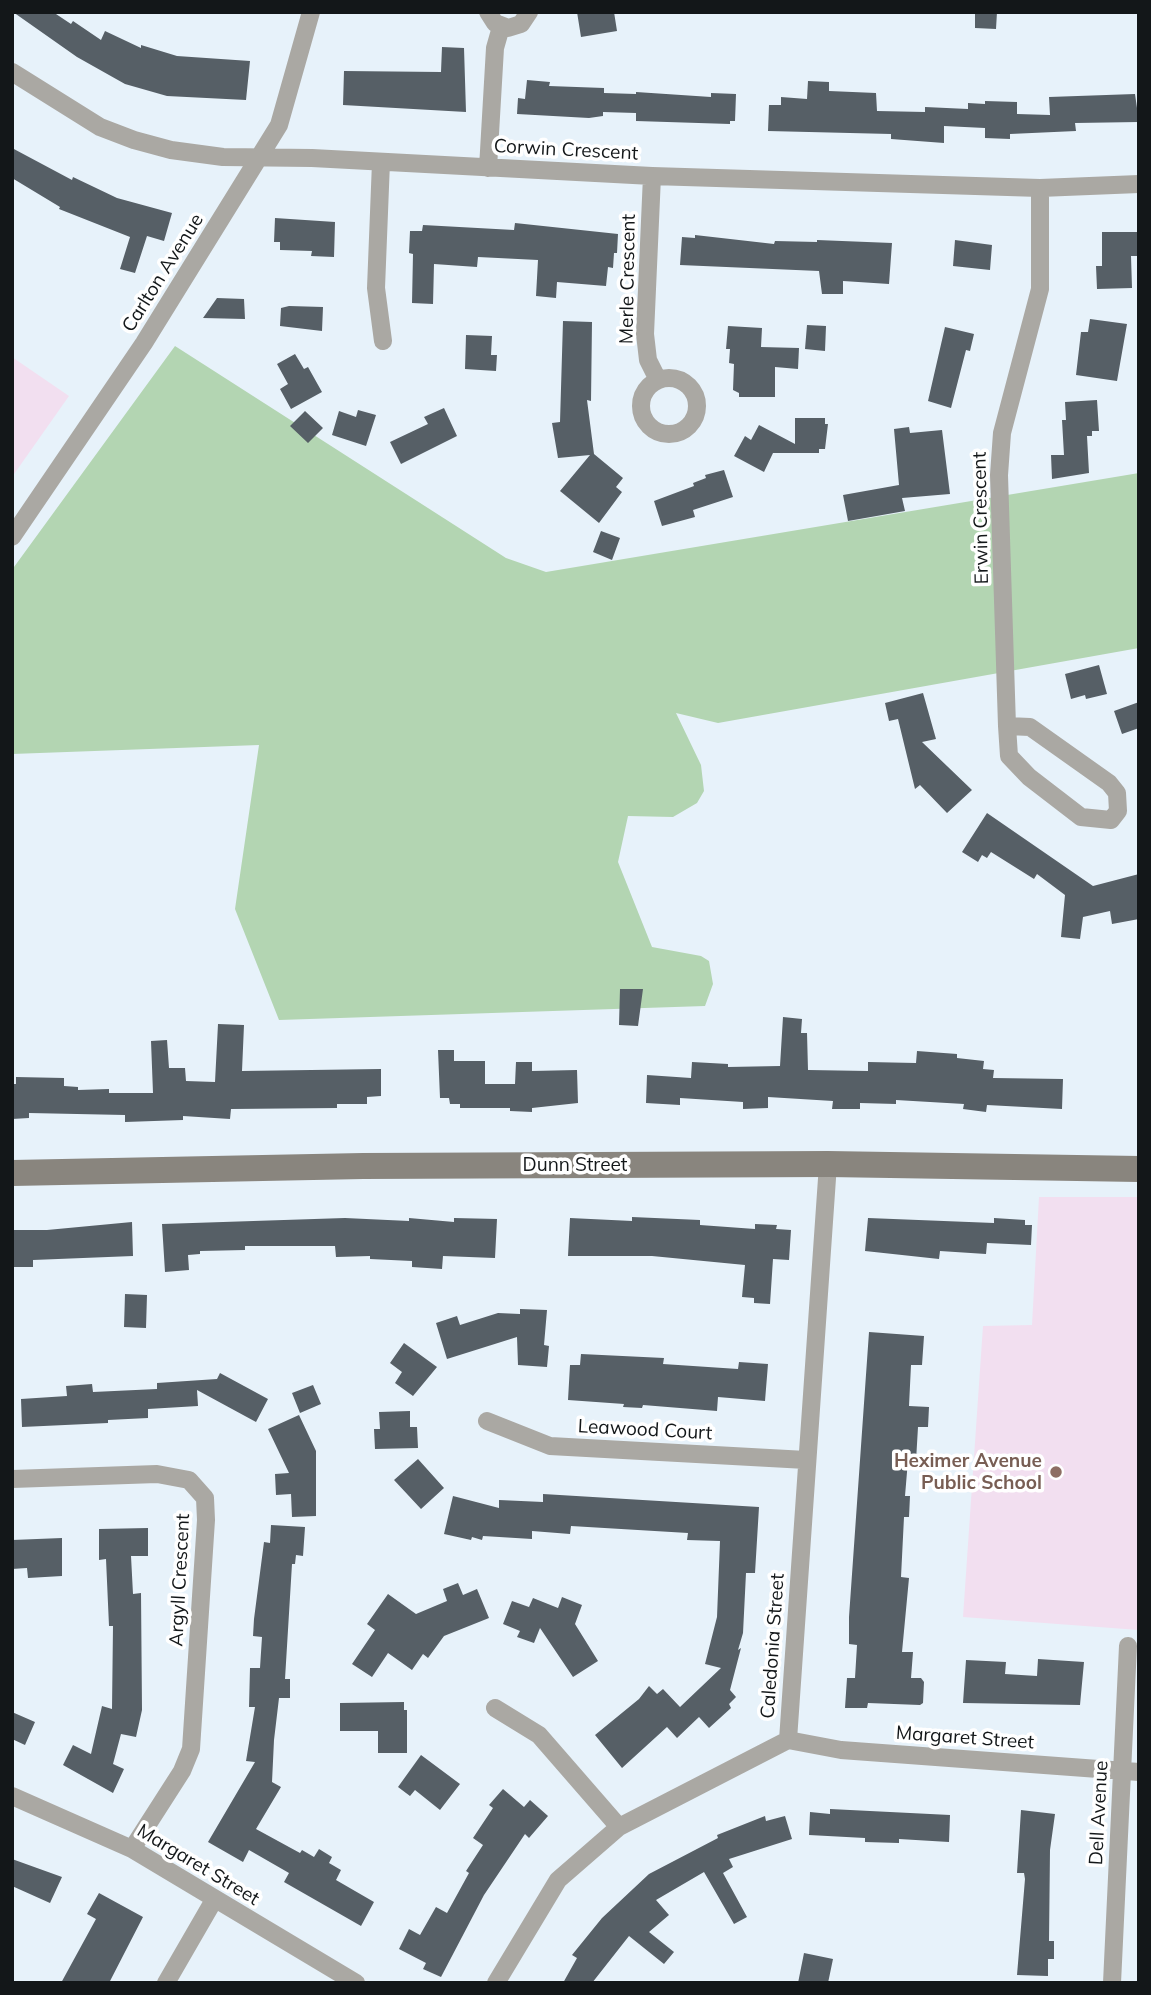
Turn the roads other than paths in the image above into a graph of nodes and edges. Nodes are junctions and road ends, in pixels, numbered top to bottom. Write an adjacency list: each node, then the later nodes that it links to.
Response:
1 (311, 12): 6 (street, Carlton Avenue)
2 (488, 12): 4 (street)
3 (529, 12): 4 (street)
4 (502, 27): 8 (street)
5 (12, 72): 6 (street, Corwin Crescent)
6 (259, 158): 7 (street, Corwin Crescent); 14 (street, Carlton Avenue)
7 (381, 162): 8 (street, Corwin Crescent); 12 (street)
8 (488, 168): 9 (street, Corwin Crescent)
9 (652, 176): 11 (street, Corwin Crescent); 13 (street, Merle Crescent)
10 (1139, 184): 11 (street, Corwin Crescent)
11 (1040, 188): 15 (street, Erwin Crescent)
12 (383, 341)
13 (658, 380)
14 (12, 537)
15 (1007, 726): 15 (street, Erwin Crescent)
16 (828, 1164): 17 (street, Dunn Street); 18 (street, Dunn Street); 20 (street, Caledonia Street)
17 (1139, 1169)
18 (12, 1173)
19 (487, 1421): 20 (street, Leawood Court)
20 (806, 1460): 24 (street, Caledonia Street)
21 (12, 1479): 28 (street, Argyll Crescent)
22 (1128, 1646): 25 (street, Dell Avenue)
23 (495, 1708): 27 (street)
24 (788, 1740): 25 (street, Margaret Street); 27 (street, Caledonia Street)
25 (1131, 1771): 33 (street, Dell Avenue)
26 (12, 1796): 28 (street, Margaret Street)
27 (619, 1827): 32 (street, Caledonia Street)
28 (132, 1849): 29 (street, Margaret Street)
29 (214, 1900): 30 (street); 31 (street, Margaret Street)
30 (166, 1983)
31 (356, 1983)
32 (496, 1983)
33 (1112, 1983)

